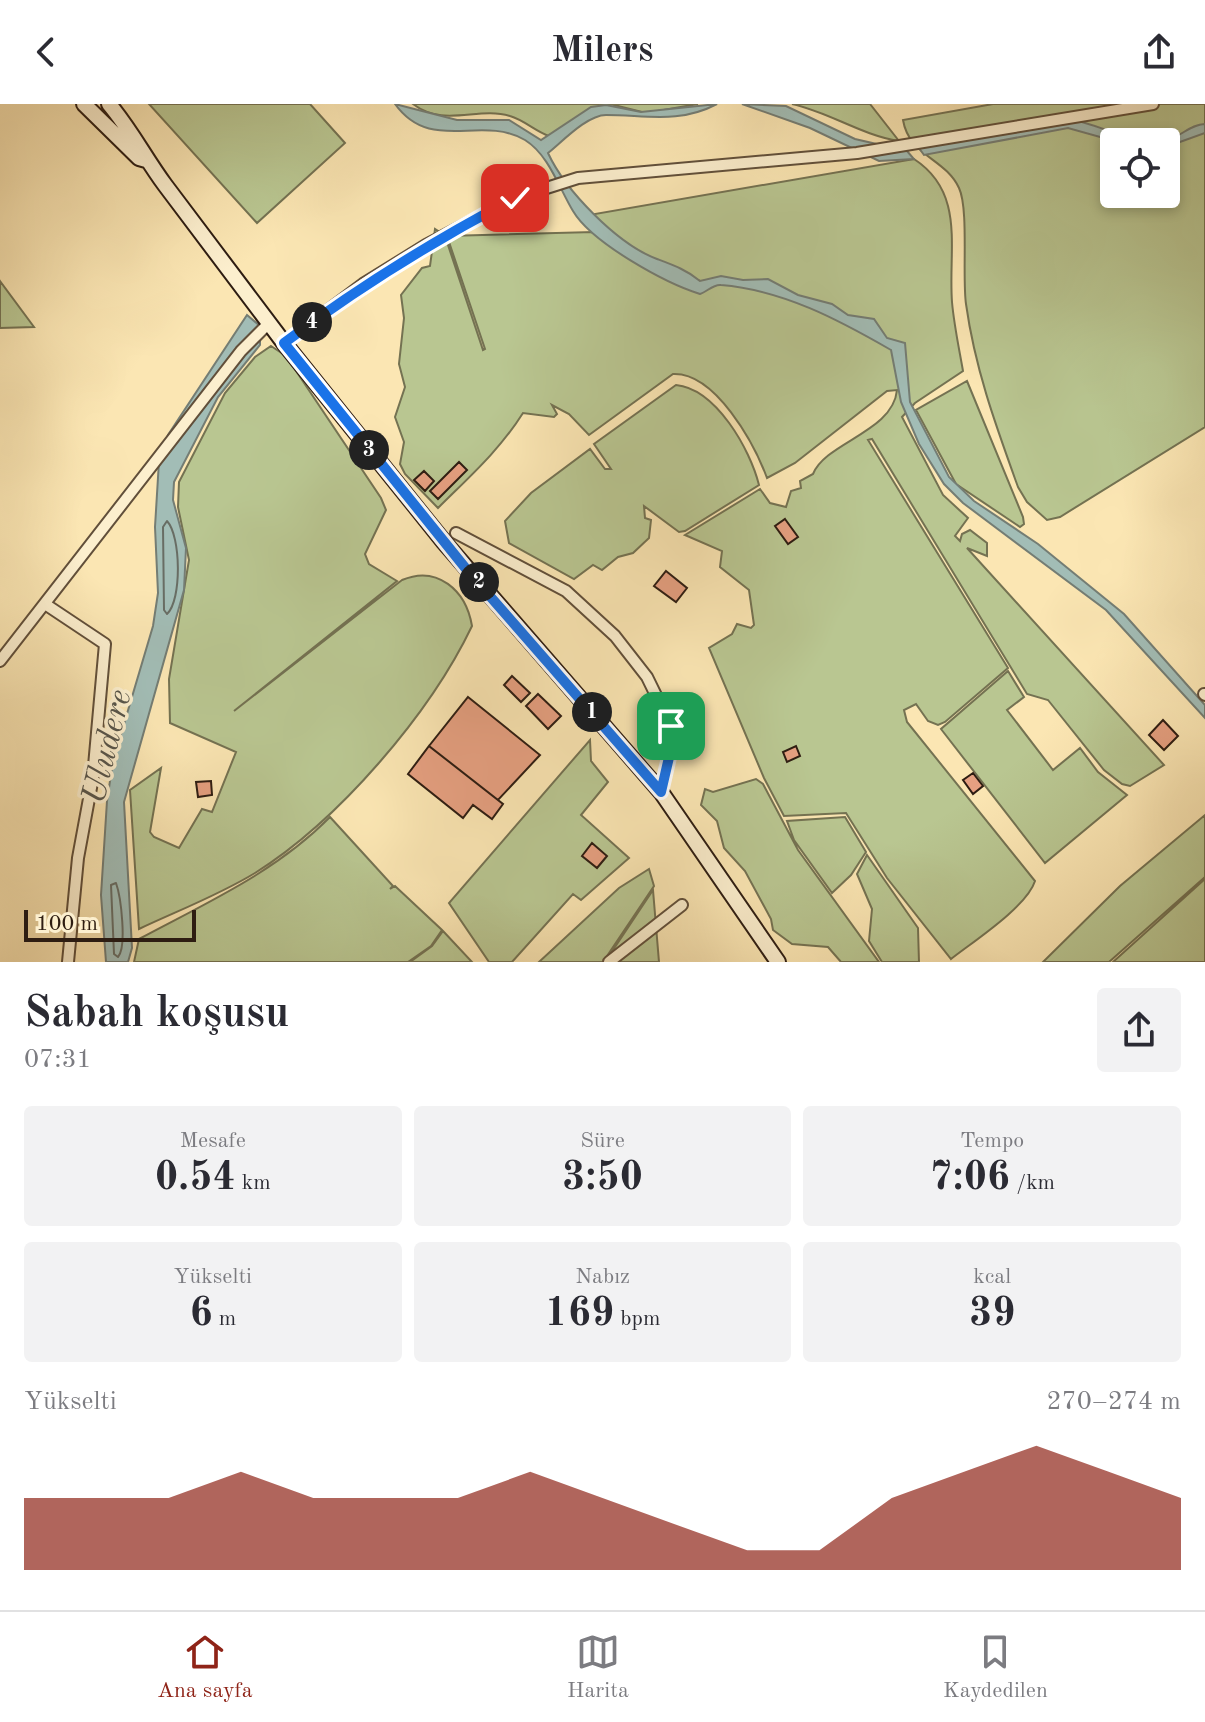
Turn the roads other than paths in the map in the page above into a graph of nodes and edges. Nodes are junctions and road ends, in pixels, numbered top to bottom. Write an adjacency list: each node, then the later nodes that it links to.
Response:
1 (84, 104): 4 (street)
2 (109, 104): 4 (street)
3 (1153, 104): 6 (street)
4 (146, 160): 5 (street)
5 (269, 323): 6 (street); 8 (street)
6 (284, 343): 10 (street)
7 (456, 533): 10 (street)
8 (45, 604): 9 (street); 12 (street)
9 (0, 661)
10 (661, 792): 14 (street)
11 (682, 905): 13 (street)
12 (68, 959)
13 (609, 962)
14 (778, 962)

